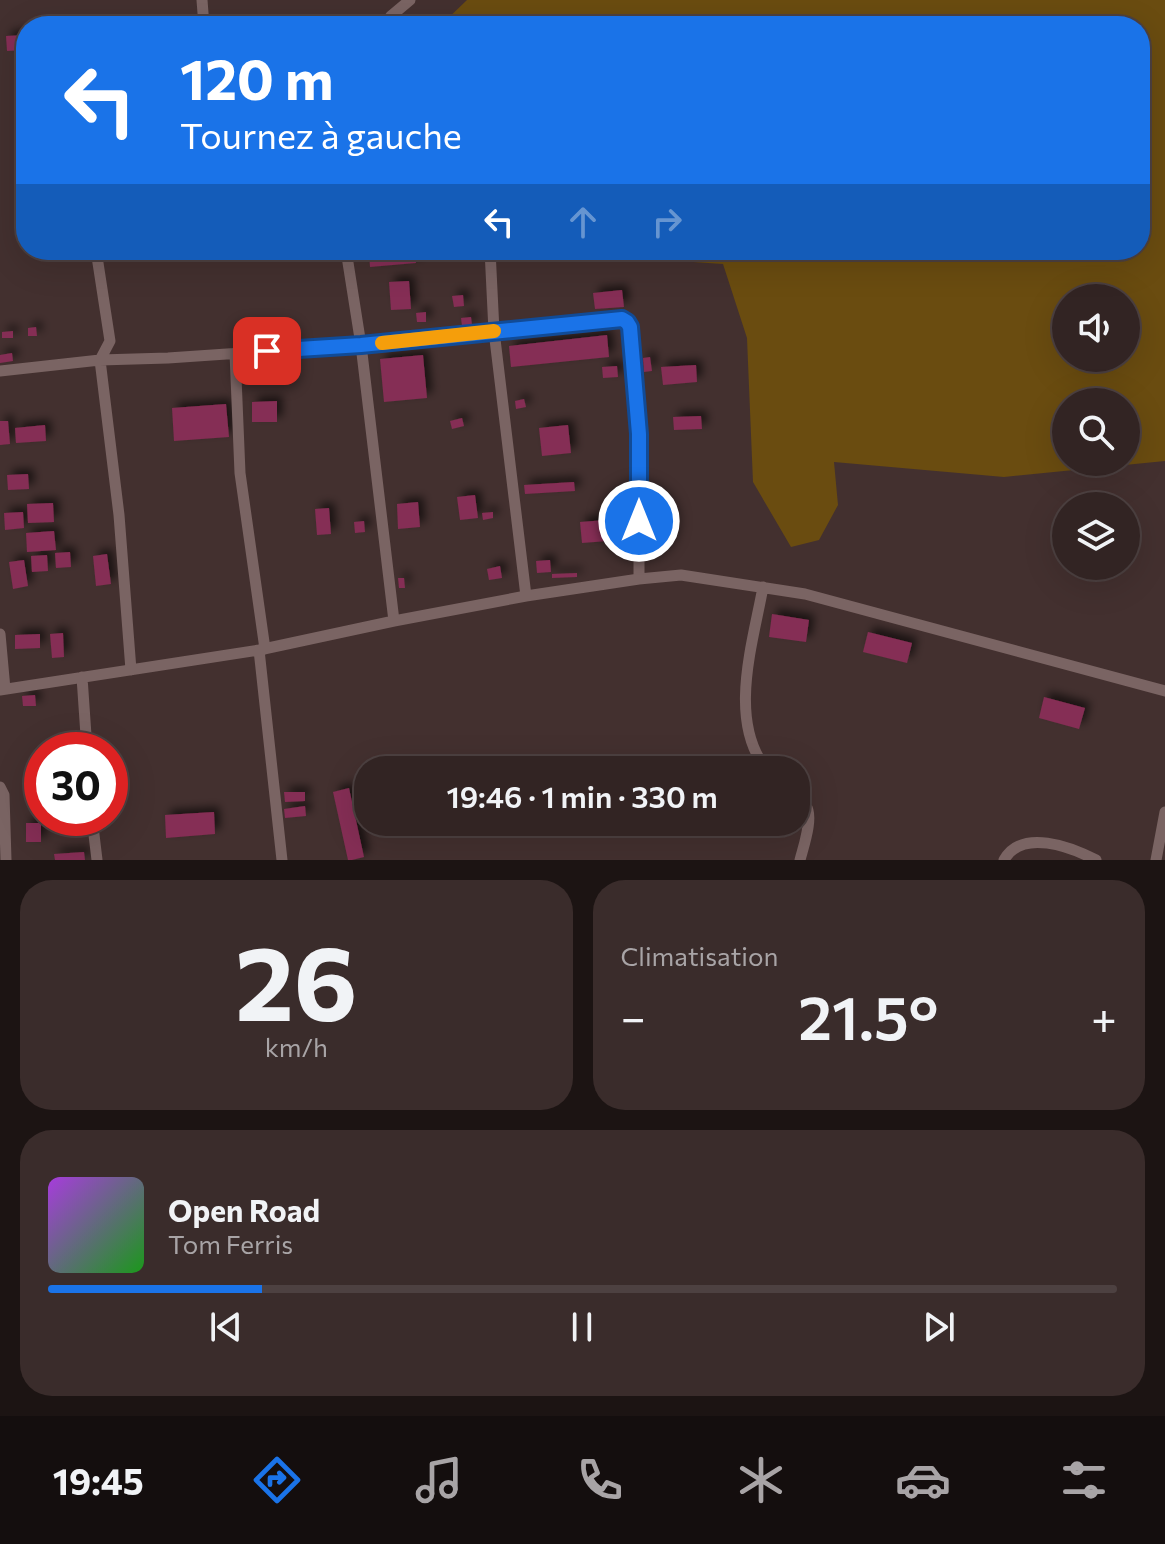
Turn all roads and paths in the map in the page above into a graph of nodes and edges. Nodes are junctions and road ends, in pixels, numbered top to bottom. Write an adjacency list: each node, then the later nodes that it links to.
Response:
1 (410, 0): 2 (street)
2 (391, 16)
3 (98, 260): 9 (street)
4 (348, 260): 7 (street)
5 (490, 260): 6 (street)
6 (494, 331): 7 (street); 11 (street); 13 (street)
7 (361, 345): 8 (street); 14 (street)
8 (235, 353): 9 (street); 16 (street)
9 (100, 360): 10 (street); 17 (street)
10 (0, 371)
11 (639, 579): 12 (street); 13 (street)
12 (763, 587): 20 (street); 22 (street)
13 (526, 596): 14 (street)
14 (394, 621): 16 (street)
15 (0, 634): 19 (street)
16 (262, 649): 17 (street); 29 (street)
17 (131, 670): 18 (street)
18 (82, 677): 19 (street); 21 (street)
19 (2, 689)
20 (1165, 691)
21 (86, 732)
22 (757, 756)
23 (0, 787): 27 (street)
24 (1165, 812): 33 (street)
25 (94, 836): 28 (street)
26 (806, 836): 30 (street)
27 (6, 860)
28 (97, 860)
29 (282, 860)
30 (800, 860)
31 (1004, 860): 32 (street)
32 (1096, 860)
33 (1156, 860)

